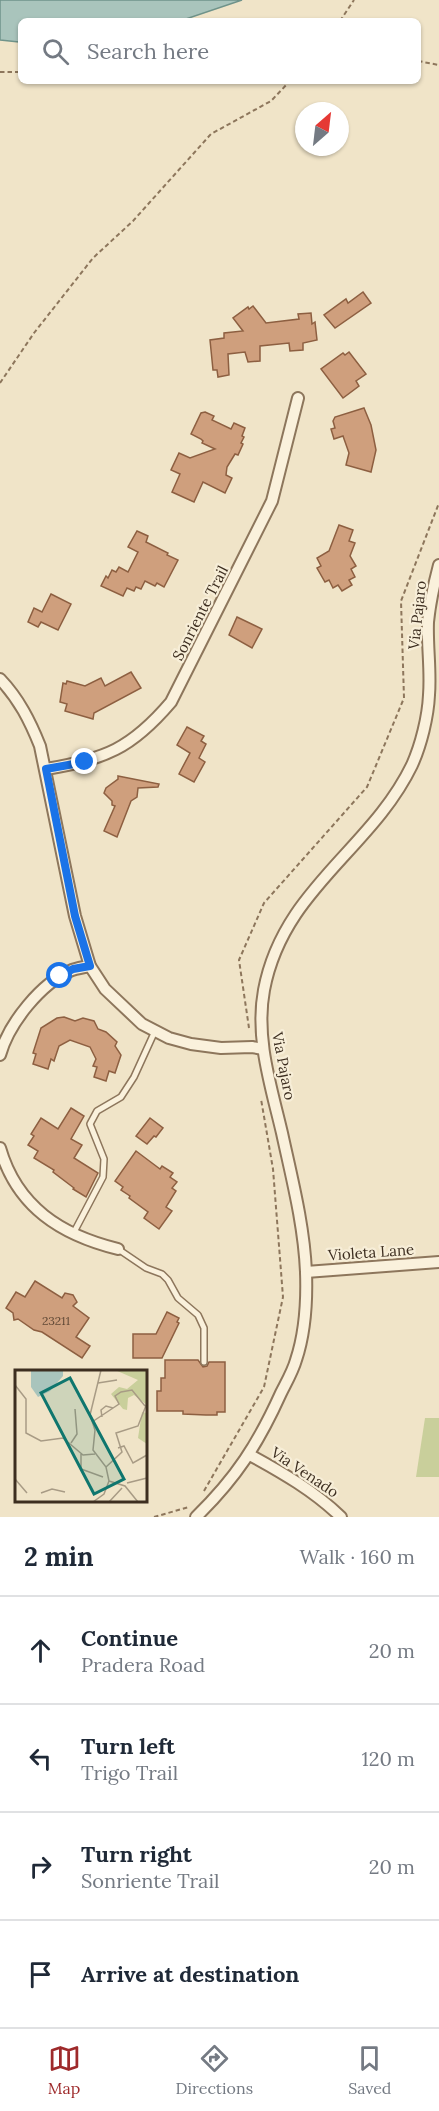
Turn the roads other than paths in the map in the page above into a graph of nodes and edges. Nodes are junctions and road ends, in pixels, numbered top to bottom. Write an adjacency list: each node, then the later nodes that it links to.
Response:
1 (298, 398): 5 (street, Sonriente Trail)
2 (439, 565): 3 (street, Via Pajaro)
3 (433, 656): 8 (street, Via Pajaro)
4 (0, 680): 5 (street)
5 (46, 769): 6 (street)
6 (90, 966): 7 (street); 9 (street)
7 (155, 1031): 8 (street); 11 (lane)
8 (258, 1048): 14 (street, Via Pajaro)
9 (0, 1054)
10 (0, 1148): 11 (street)
11 (73, 1234): 12 (street)
12 (118, 1249): 15 (lane)
13 (439, 1262): 14 (street, Violeta Lane)
14 (306, 1272): 16 (street, Via Pajaro)
15 (204, 1362)
16 (250, 1455): 17 (street, Via Pajaro); 18 (street, Via Venado)
17 (196, 1511)
18 (341, 1517)

